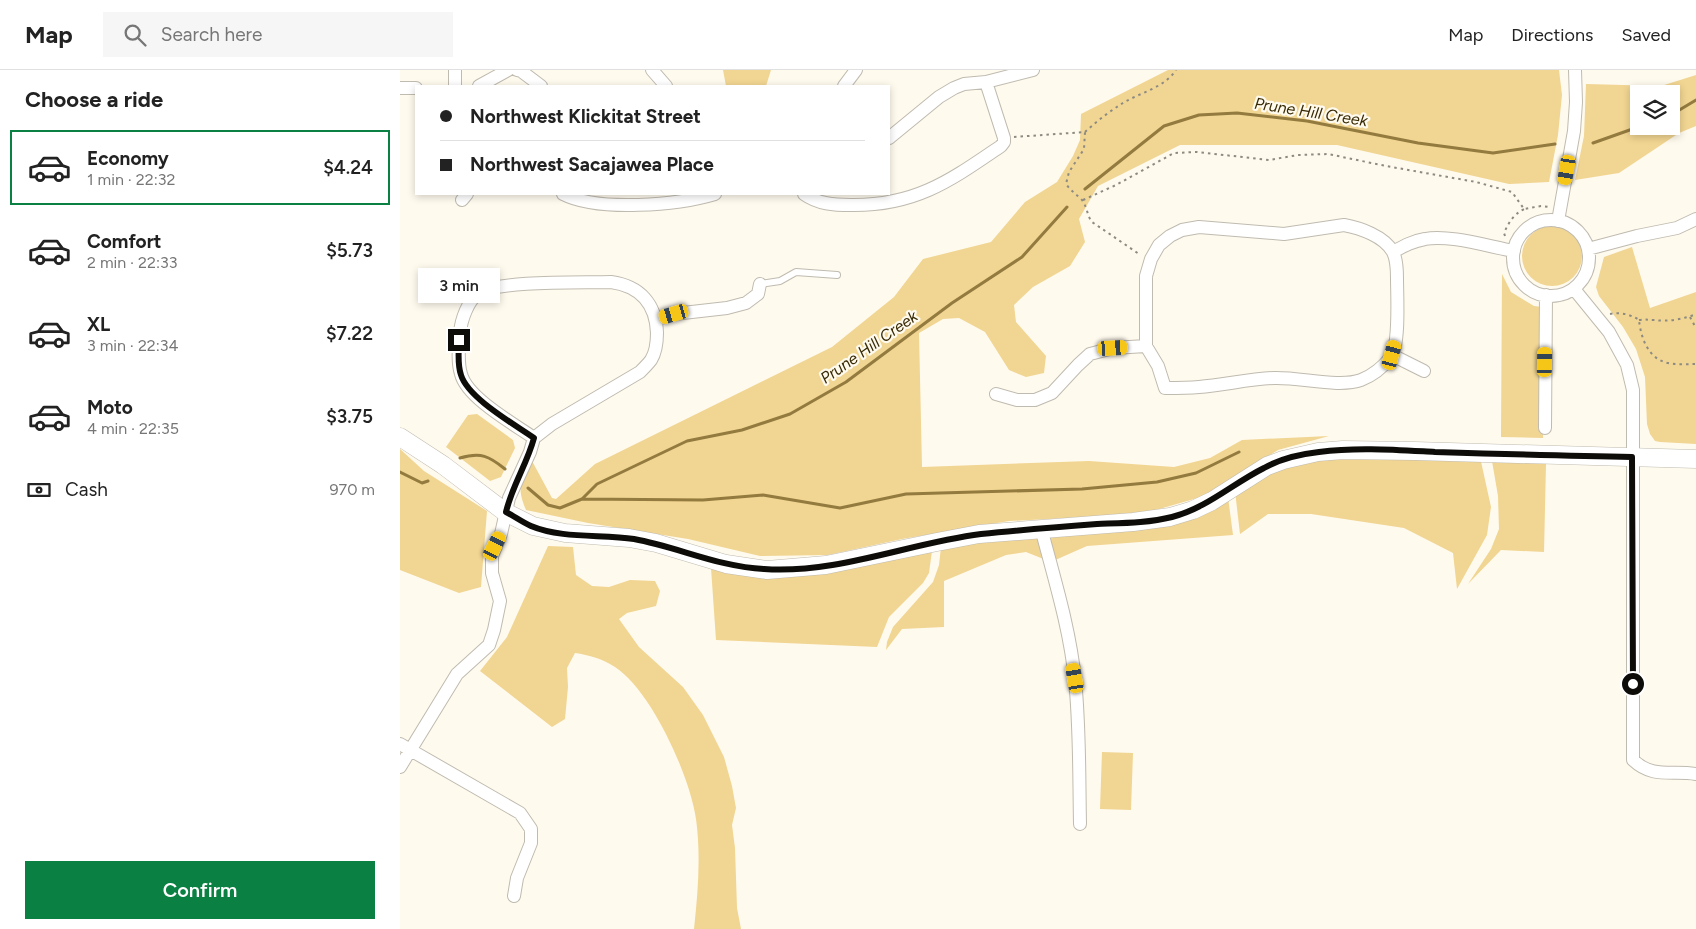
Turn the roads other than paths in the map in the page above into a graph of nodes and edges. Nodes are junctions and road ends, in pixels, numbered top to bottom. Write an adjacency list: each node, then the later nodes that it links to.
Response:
1 (455, 70): 9 (street)
2 (508, 70): 10 (street)
3 (517, 70): 11 (street)
4 (652, 70): 12 (street)
5 (856, 70): 13 (street)
6 (1033, 70): 8 (street)
7 (1575, 70): 22 (street)
8 (986, 82): 16 (street); 21 (street)
9 (454, 85)
10 (482, 85)
11 (540, 85)
12 (665, 85)
13 (845, 85)
14 (400, 88): 15 (street)
15 (415, 88)
16 (890, 137)
17 (565, 195): 20 (street)
18 (707, 195): 20 (street)
19 (805, 195): 21 (street)
20 (690, 197)
21 (890, 197)
22 (1559, 214): 24 (street); 25 (street)
23 (1696, 219): 24 (street)
24 (1588, 249): 29 (street)
25 (1509, 250): 26 (street); 30 (street)
26 (1393, 252): 32 (street); 33 (street)
27 (837, 275): 28 (lane)
28 (760, 284): 31 (street)
29 (1574, 289): 30 (street); 39 (street)
30 (1546, 295): 36 (street)
31 (657, 319): 38 (street); 38 (street)
32 (1146, 346): 33 (street); 35 (street)
33 (1392, 355): 34 (street)
34 (1424, 371)
35 (996, 394)
36 (1545, 428)
37 (400, 437): 41 (street)
38 (534, 438): 41 (street)
39 (1632, 457): 40 (street); 42 (street); 45 (street)
40 (1696, 459)
41 (506, 512): 42 (street); 43 (street)
42 (1041, 528): 46 (street)
43 (405, 747): 44 (street); 47 (street)
44 (400, 767)
45 (1696, 774)
46 (1080, 824)
47 (514, 896)

